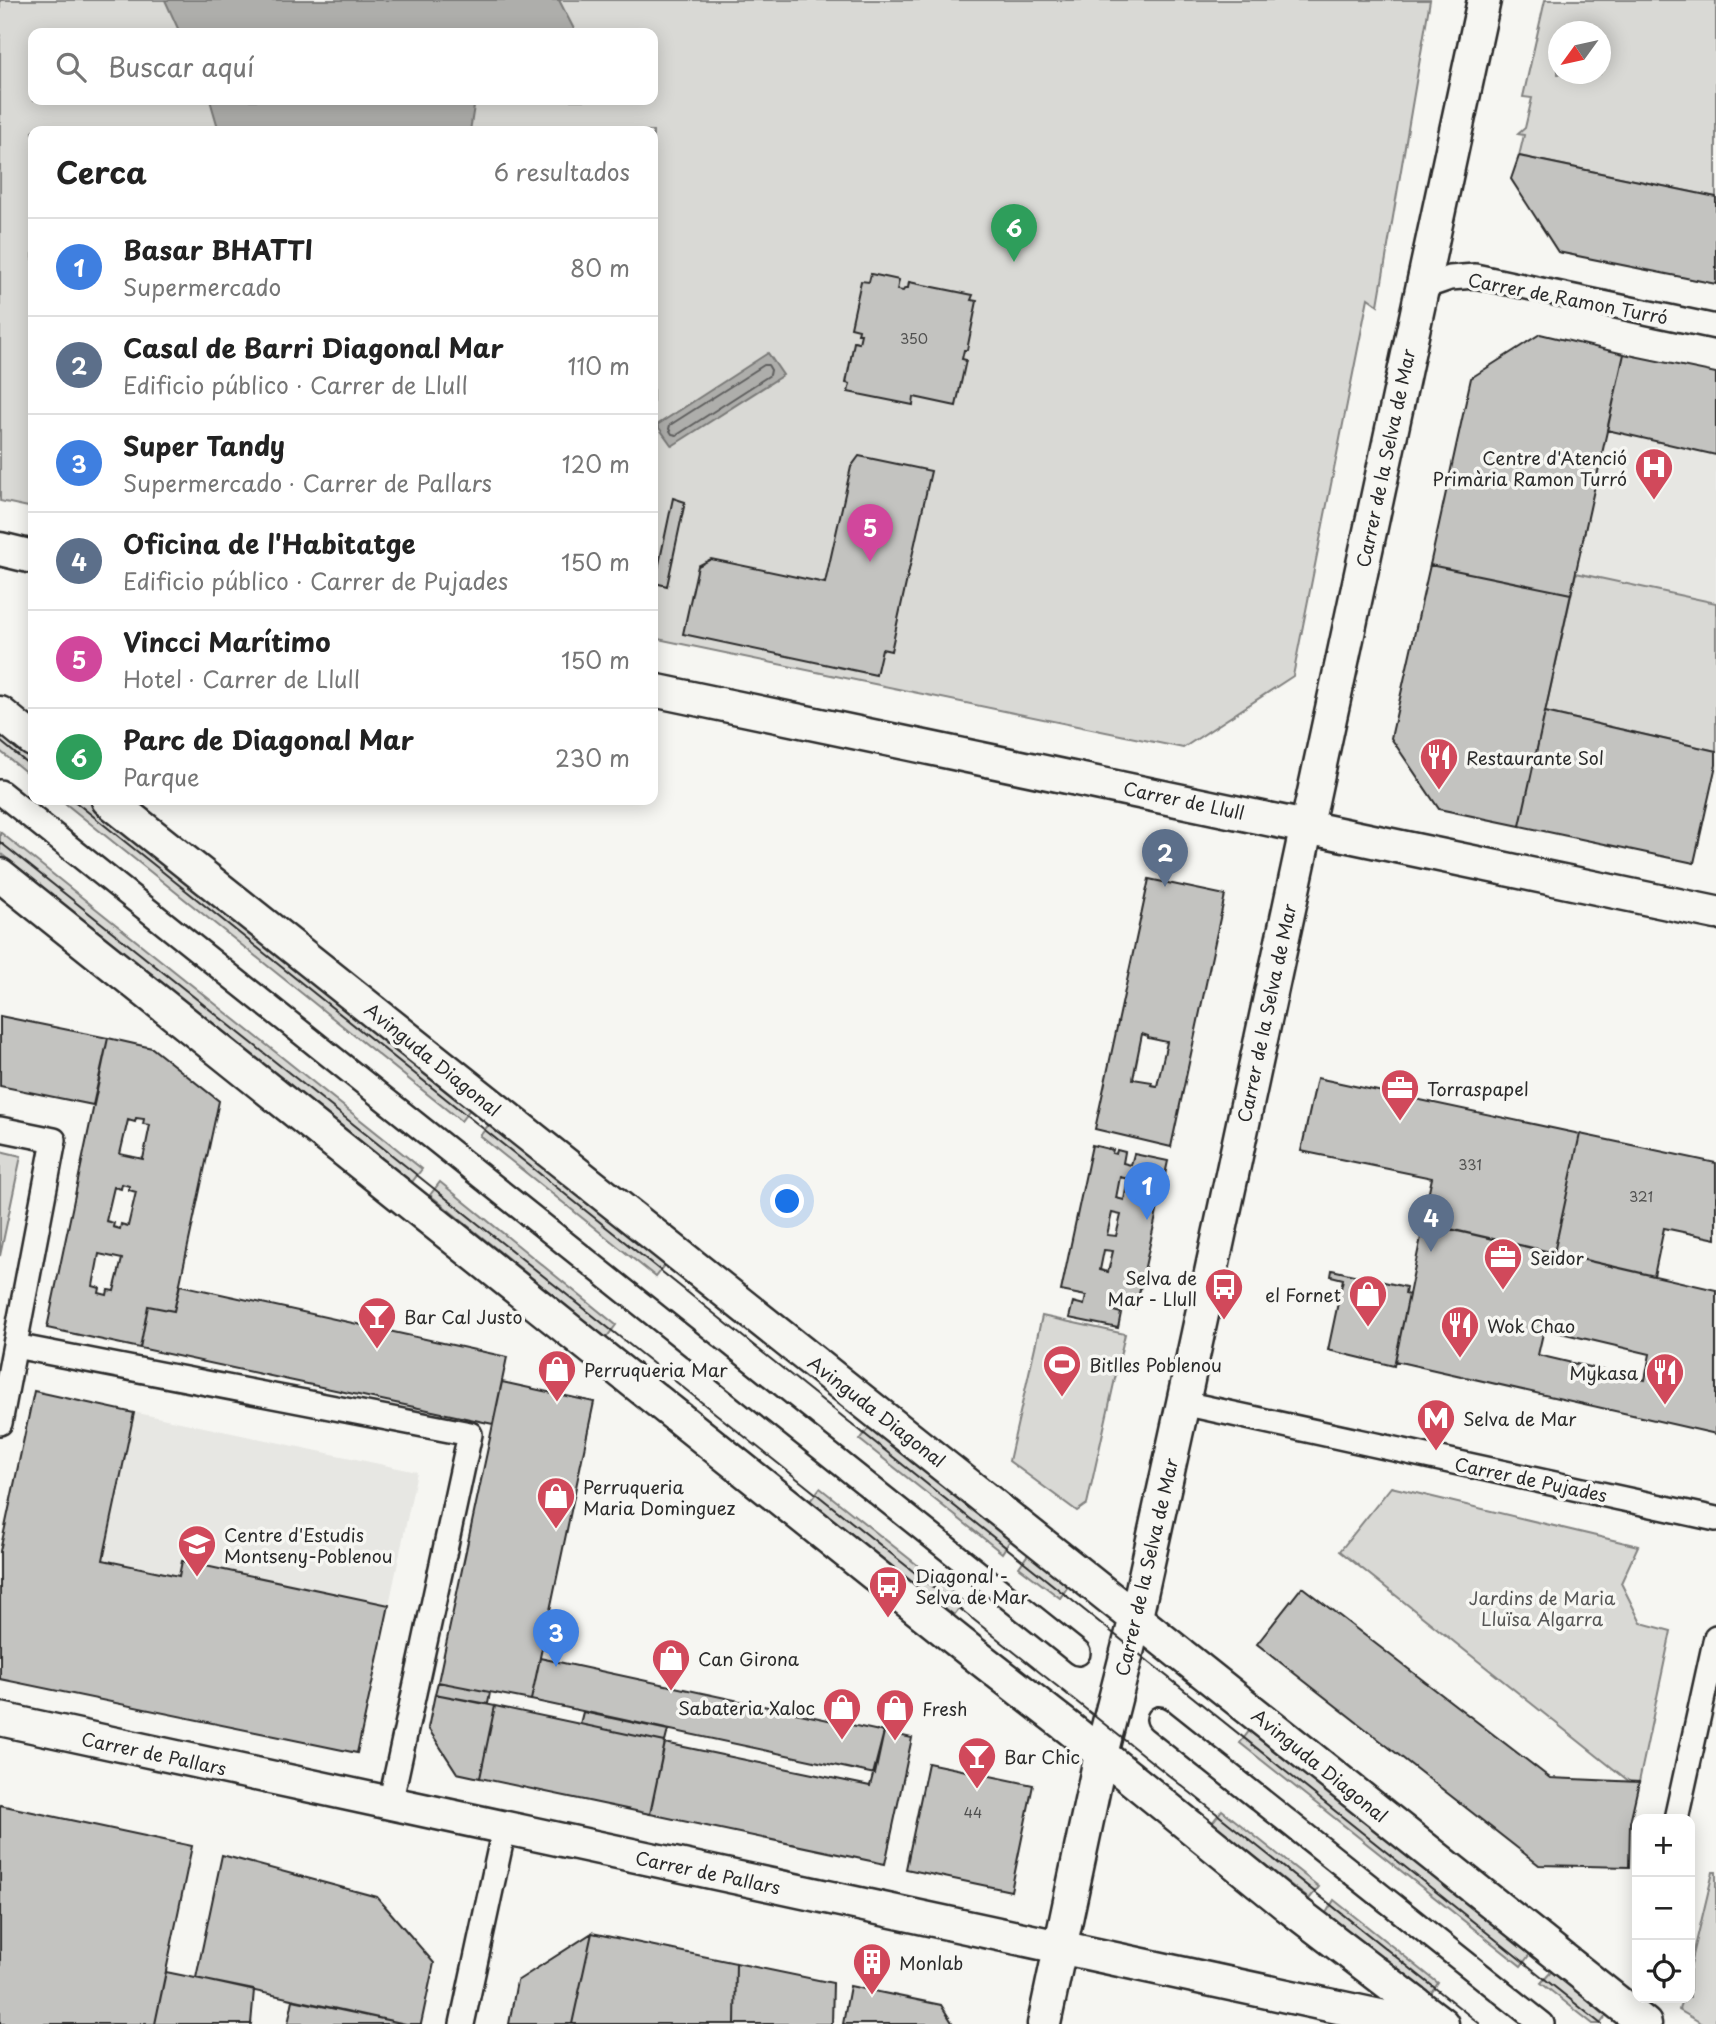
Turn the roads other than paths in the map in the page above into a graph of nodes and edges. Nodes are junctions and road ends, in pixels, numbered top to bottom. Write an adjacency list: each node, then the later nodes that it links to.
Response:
1 (1484, 0): 2 (street, Carrer de la Selva de Mar)
2 (1421, 288): 3 (street, Carrer de Ramon Turró); 11 (street, Carrer de la Selva de Mar)
3 (1716, 327)
4 (0, 549): 5 (street)
5 (28, 556)
6 (658, 691): 11 (street, Carrer de Llull)
7 (0, 713): 8 (street)
8 (28, 736)
9 (0, 792): 21 (street)
10 (114, 805): 19 (street, Avinguda Diagonal)
11 (1307, 825): 13 (street, Carrer de Llull); 16 (street, Carrer de la Selva de Mar)
12 (0, 876): 24 (street)
13 (1716, 913)
14 (0, 1129): 15 (street)
15 (15, 1346): 17 (street); 25 (street)
16 (1183, 1403): 18 (street, Carrer de Pujades); 19 (street, Carrer de la Selva de Mar)
17 (0, 1423)
18 (1716, 1519)
19 (1136, 1617): 24 (street, Carrer de la Selva de Mar); 29 (street, Avinguda Diagonal)
20 (1716, 1637): 26 (street)
21 (1078, 1653)
22 (0, 1719): 25 (street, Carrer de Pallars)
23 (1159, 1719): 34 (street)
24 (1101, 1754): 28 (street, Carrer de la Selva de Mar); 33 (street)
25 (390, 1804): 27 (street, Carrer de Pallars)
26 (1677, 1814)
27 (505, 1829): 28 (street, Carrer de Pallars); 30 (street)
28 (1059, 1948): 31 (street, Carrer de la Selva de Mar); 32 (street, Carrer de Pallars)
29 (1639, 2012)
30 (462, 2024)
31 (1044, 2024)
32 (1417, 2024)
33 (1442, 2024)
34 (1542, 2024)

